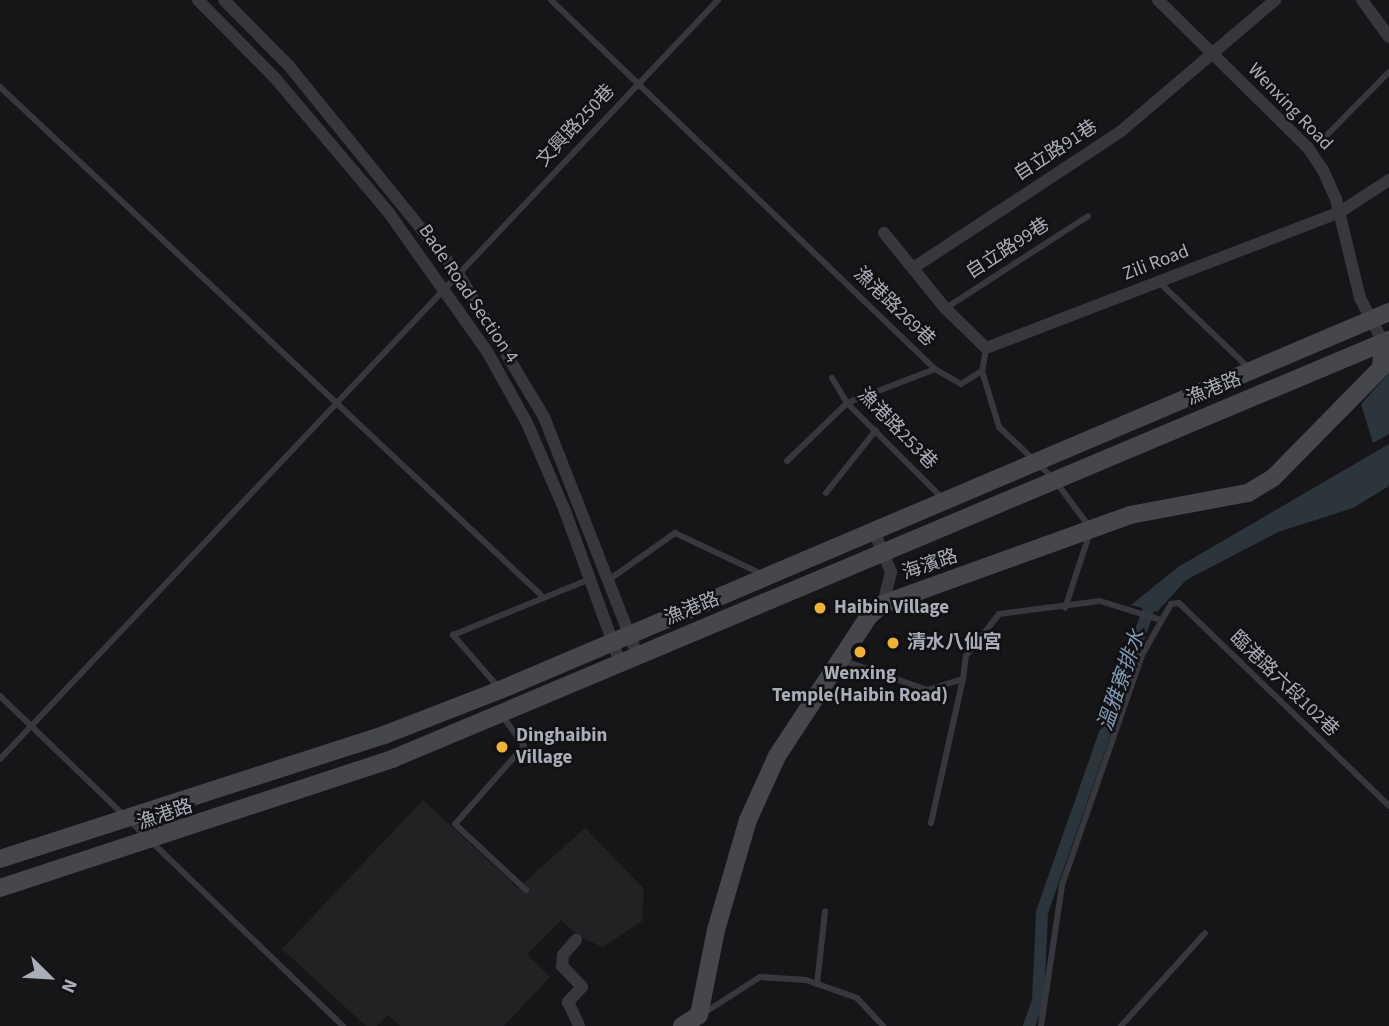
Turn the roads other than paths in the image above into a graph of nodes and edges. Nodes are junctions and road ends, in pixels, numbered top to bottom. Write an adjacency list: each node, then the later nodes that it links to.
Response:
1 (198, 0): 12 (street, Bade Road Section 4)
2 (224, 0): 10 (street, Bade Road Section 4)
3 (551, 0): 13 (lane, 漁港路269巷)
4 (718, 0): 13 (lane, 文興路250巷)
5 (1158, 0): 9 (street, Wenxing Road)
6 (1275, 0): 9 (street, 自立路91巷)
7 (1362, 0): 8 (street)
8 (1389, 37)
9 (1213, 56): 17 (street, Wenxing Road); 20 (street, 自立路91巷)
10 (289, 66): 12 (street); 21 (street, Bade Road Section 4)
11 (1389, 72): 15 (lane)
12 (275, 78): 23 (street, Bade Road Section 4)
13 (639, 83): 21 (lane, 文興路250巷); 30 (lane, 漁港路269巷)
14 (0, 87): 34 (lane)
15 (1327, 135)
16 (1389, 180): 17 (street, Zili Road)
17 (1340, 212): 22 (street, Zili Road); 25 (street, Wenxing Road)
18 (1088, 216): 24 (lane, 自立路99巷)
19 (884, 233): 20 (street)
20 (913, 268): 24 (street)
21 (458, 275): 23 (lane, 文興路250巷); 26 (street, Bade Road Section 4)
22 (1160, 283): 29 (street, Zili Road); 31 (lane)
23 (445, 290): 27 (street, Bade Road Section 4); 34 (lane, 文興路250巷)
24 (945, 308): 29 (street)
25 (1382, 315): 28 (street, Wenxing Road); 31 (street, 漁港路)
26 (485, 317): 27 (street); 47 (street, Bade Road Section 4)
27 (471, 328): 46 (street, Bade Road Section 4)
28 (1386, 341): 39 (street, 漁港路); 43 (street, 海濱路)
29 (986, 348): 32 (lane)
30 (935, 369): 32 (lane, 漁港路269巷); 35 (lane, 漁港路269巷)
31 (1250, 370): 37 (street, 漁港路)
32 (982, 371): 37 (lane)
33 (832, 378): 35 (lane, 漁港路253巷)
34 (336, 403): 48 (lane); 61 (lane, 文興路250巷)
35 (847, 403): 36 (lane, 漁港路253巷); 38 (lane)
36 (876, 430): 40 (lane); 41 (lane, 漁港路253巷)
37 (1037, 460): 39 (lane); 41 (street, 漁港路)
38 (788, 461)
39 (1053, 478): 43 (lane); 44 (street, 漁港路)
40 (826, 493)
41 (943, 499): 42 (street, 漁港路)
42 (873, 529): 44 (street); 45 (street, 漁港路)
43 (1091, 529): 49 (street, 海濱路); 50 (lane)
44 (885, 550): 49 (street); 54 (street, 漁港路)
45 (766, 576): 47 (lane); 52 (street, 漁港路)
46 (590, 579): 48 (lane); 53 (street, Bade Road Section 4)
47 (610, 579): 52 (street, Bade Road Section 4)
48 (541, 595): 58 (lane)
49 (883, 604): 55 (street)
50 (1065, 608): 51 (lane); 57 (lane)
51 (1158, 620): 63 (lane, 臨港路六段102巷); 79 (lane)
52 (631, 634): 53 (street, 漁港路); 54 (street, Bade Road Section 4)
53 (612, 641): 56 (street, Bade Road Section 4); 58 (street, 漁港路)
54 (637, 654): 56 (street, 漁港路)
55 (842, 660): 57 (lane); 74 (street)
56 (620, 662): 60 (street, 漁港路)
57 (962, 680): 65 (lane)
58 (500, 690): 64 (street, 漁港路)
59 (0, 696): 61 (lane)
60 (500, 713): 66 (street, 漁港路); 69 (lane)
61 (30, 726): 62 (lane, 文興路250巷); 64 (lane)
62 (0, 759)
63 (1389, 806)
64 (130, 821): 66 (lane); 67 (street, 漁港路)
65 (931, 823)
66 (152, 842): 68 (street, 漁港路); 75 (lane)
67 (0, 859)
68 (0, 888)
69 (526, 890)
70 (825, 911): 73 (lane)
71 (1205, 933): 80 (lane)
72 (576, 940): 76 (street)
73 (817, 984): 74 (lane); 78 (lane)
74 (699, 1016): 77 (street)
75 (343, 1026)
76 (579, 1026)
77 (682, 1026)
78 (883, 1026)
79 (1041, 1026)
80 (1121, 1026)

